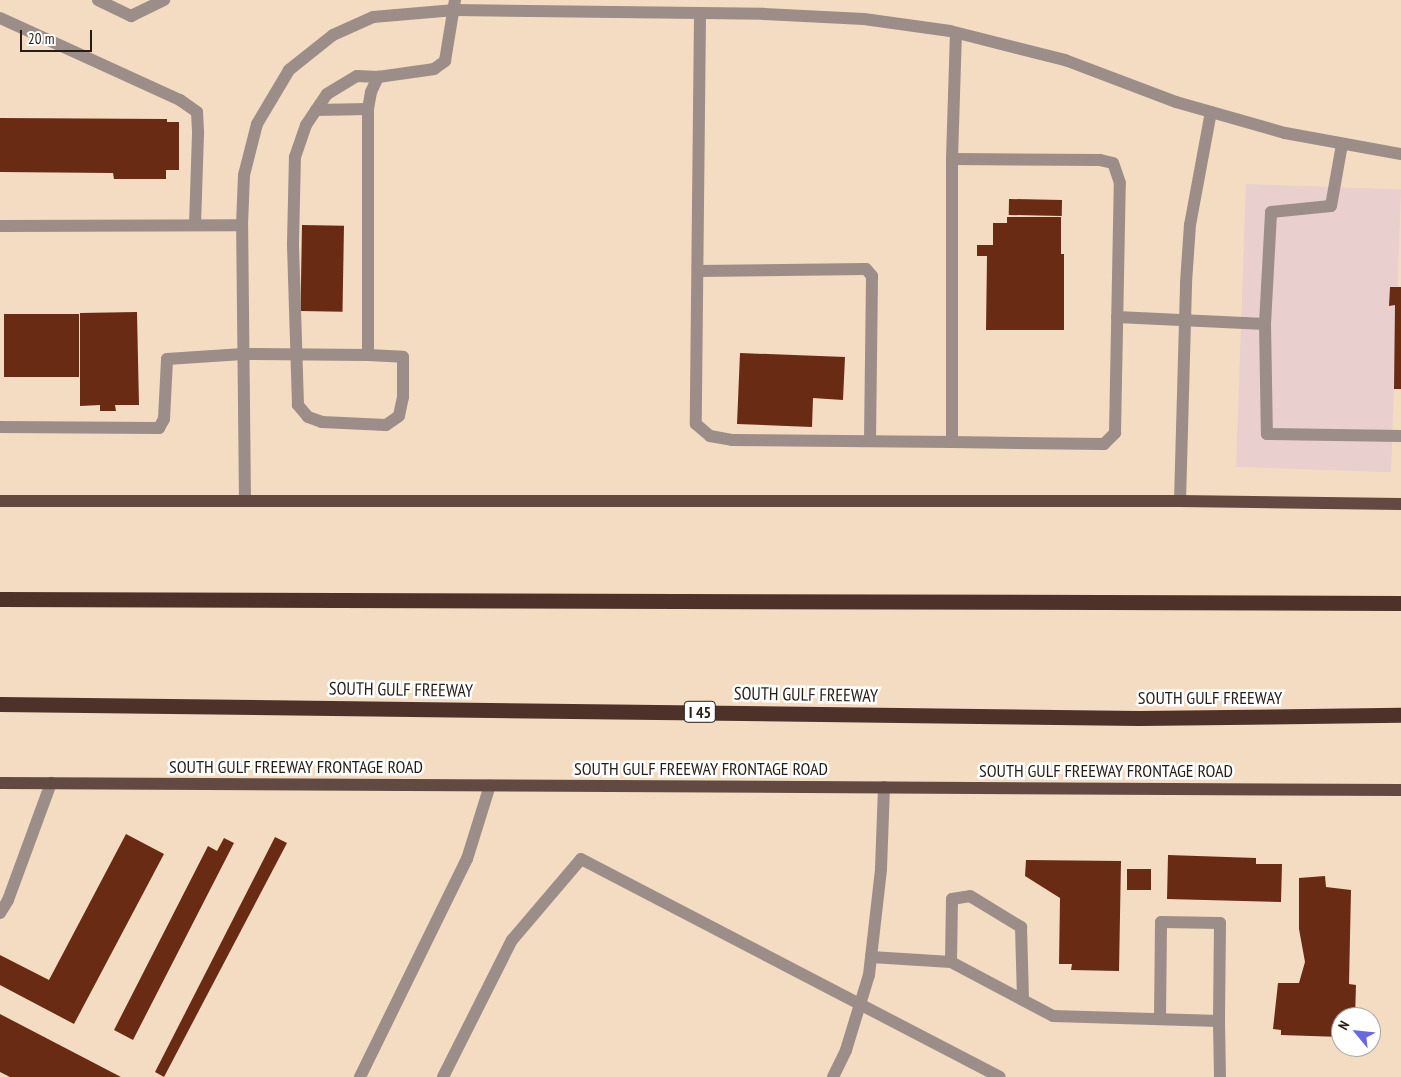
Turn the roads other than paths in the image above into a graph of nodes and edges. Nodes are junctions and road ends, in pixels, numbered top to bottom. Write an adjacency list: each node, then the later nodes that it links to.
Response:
1 (98, 0): 2 (lane)
2 (164, 0)
3 (455, 5): 4 (lane); 7 (lane); 14 (lane)
4 (700, 14): 6 (lane); 17 (lane)
5 (0, 18): 15 (lane)
6 (956, 33): 10 (lane); 13 (lane)
7 (378, 77): 8 (lane); 9 (lane)
8 (368, 109): 9 (lane); 23 (lane)
9 (316, 110): 22 (lane)
10 (1211, 112): 11 (lane); 19 (lane)
11 (1342, 144): 12 (lane); 20 (lane)
12 (1401, 154)
13 (952, 159): 18 (lane); 27 (lane)
14 (242, 224): 15 (lane); 21 (lane)
15 (195, 225): 16 (lane)
16 (0, 226)
17 (698, 271): 26 (lane); 26 (lane)
18 (1117, 317): 19 (lane); 27 (lane)
19 (1185, 321): 20 (lane); 30 (lane)
20 (1265, 324): 25 (lane)
21 (243, 354): 22 (lane); 24 (lane); 29 (lane)
22 (297, 354): 23 (lane); 23 (lane)
23 (368, 355)
24 (0, 427)
25 (1401, 436)
26 (870, 441): 27 (lane)
27 (952, 442)
28 (0, 501): 29 (main road)
29 (245, 501): 30 (main road)
30 (1180, 501): 31 (main road)
31 (1401, 504)
32 (0, 599): 33 (highway)
33 (1401, 603)
34 (0, 704): 35 (highway, SOUTH GULF FREEWAY / I 45)
35 (1401, 715)
36 (0, 783): 37 (main road, SOUTH GULF FREEWAY FRONTAGE ROAD)
37 (51, 783): 38 (main road, SOUTH GULF FREEWAY FRONTAGE ROAD); 41 (lane)
38 (490, 785): 39 (main road, SOUTH GULF FREEWAY FRONTAGE ROAD); 48 (lane)
39 (884, 787): 40 (main road, SOUTH GULF FREEWAY FRONTAGE ROAD); 42 (lane)
40 (1401, 790)
41 (0, 913)
42 (871, 957): 43 (lane); 45 (lane)
43 (951, 962): 44 (lane); 44 (lane)
44 (1023, 1000): 46 (lane)
45 (861, 1003): 49 (lane); 50 (lane); 51 (lane)
46 (1160, 1019): 47 (lane); 47 (lane)
47 (1219, 1021): 52 (lane)
48 (360, 1077)
49 (444, 1077)
50 (833, 1077)
51 (1000, 1077)
52 (1220, 1077)

